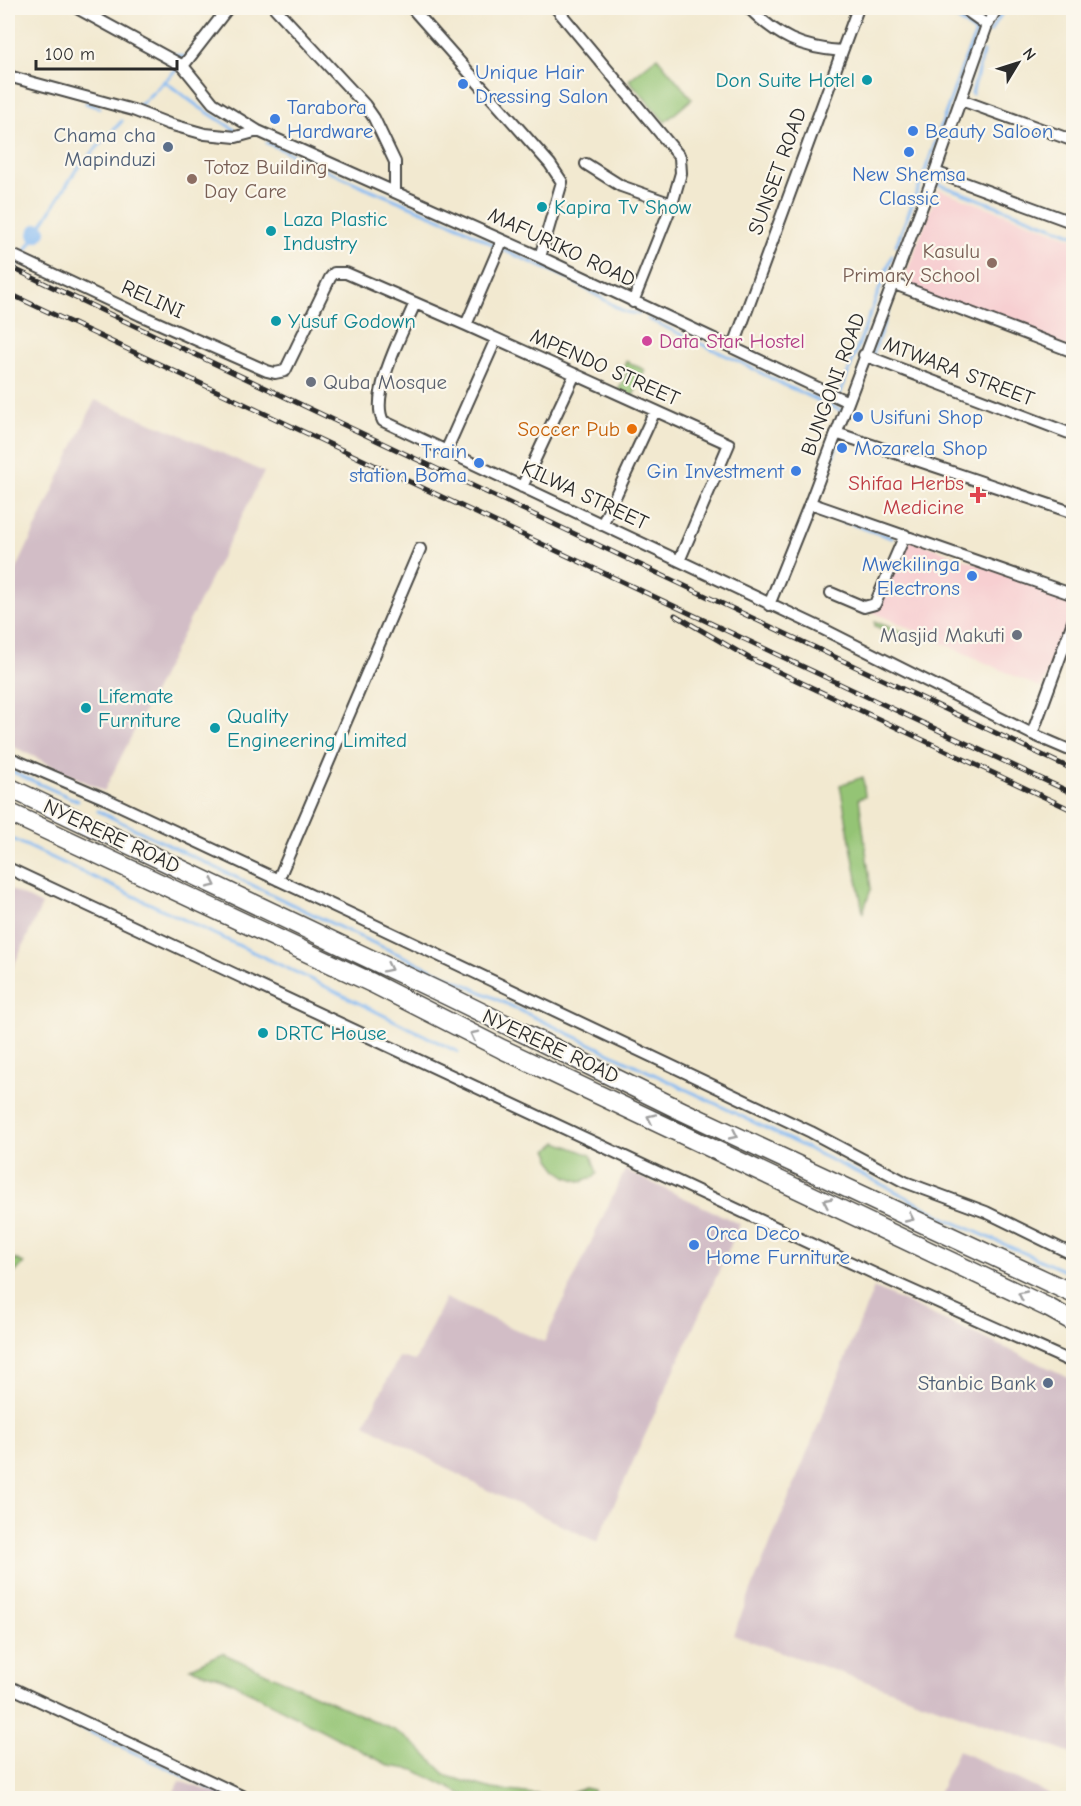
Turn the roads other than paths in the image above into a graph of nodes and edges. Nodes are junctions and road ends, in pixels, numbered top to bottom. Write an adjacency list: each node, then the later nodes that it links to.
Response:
1 (77, 8): 12 (street)
2 (228, 8): 12 (street)
3 (275, 8): 19 (street)
4 (412, 8): 24 (street)
5 (556, 8): 20 (street)
6 (749, 8): 11 (street)
7 (858, 8): 11 (street, SUNSET ROAD)
8 (963, 8): 10 (street)
9 (997, 8): 10 (street, BUNGONI ROAD)
10 (987, 25): 14 (street, BUNGONI ROAD)
11 (842, 51): 30 (street, SUNSET ROAD)
12 (182, 65): 15 (street, MAFURIKO ROAD)
13 (8, 76): 15 (street)
14 (961, 100): 16 (street); 18 (street, BUNGONI ROAD)
15 (258, 132): 19 (street, MAFURIKO ROAD)
16 (1074, 141)
17 (586, 164): 20 (street)
18 (935, 172): 21 (street); 25 (street, BUNGONI ROAD)
19 (395, 191): 22 (street, MAFURIKO ROAD)
20 (672, 204): 26 (street)
21 (1074, 223)
22 (502, 241): 24 (street, MAFURIKO ROAD); 28 (street)
23 (8, 254): 33 (street, RELINI)
24 (540, 257): 26 (street, MAFURIKO ROAD)
25 (892, 283): 31 (street); 32 (street, BUNGONI ROAD)
26 (633, 302): 30 (street, MAFURIKO ROAD)
27 (416, 303): 28 (street, MPENDO STREET); 33 (street, MPENDO STREET); 39 (street, KILWA STREET)
28 (466, 325): 29 (street, MPENDO STREET)
29 (496, 339): 34 (street, MPENDO STREET); 39 (street)
30 (733, 348): 35 (street, MAFURIKO ROAD)
31 (1074, 352)
32 (864, 355): 35 (street, BUNGONI ROAD); 38 (street, MTWARA STREET)
33 (285, 371)
34 (575, 375): 36 (street, MPENDO STREET); 40 (street)
35 (848, 402): 37 (street, BUNGONI ROAD)
36 (655, 411): 43 (street); 46 (street, MPENDO STREET)
37 (836, 433): 41 (street, BUNGONI ROAD); 42 (street)
38 (1074, 435)
39 (446, 451): 40 (street, KILWA STREET)
40 (522, 487): 43 (street, KILWA STREET)
41 (810, 503): 44 (street); 49 (street, BUNGONI ROAD)
42 (1074, 513)
43 (602, 525): 46 (street, KILWA STREET)
44 (905, 535): 47 (street); 48 (street)
45 (420, 549): 57 (street)
46 (679, 561): 49 (street, KILWA STREET)
47 (831, 593)
48 (1074, 595)
49 (769, 605): 51 (street, KILWA STREET)
50 (1074, 619): 51 (street)
51 (1032, 734): 52 (street, KILWA STREET)
52 (1074, 752)
53 (8, 758): 57 (street)
54 (8, 787): 59 (highway, NYERERE ROAD, one-way to 59)
55 (8, 812): 60 (highway, NYERERE ROAD, one-way to 55)
56 (8, 868): 61 (street)
57 (278, 880): 58 (street)
58 (1074, 1255)
59 (1074, 1294)
60 (1074, 1322)
61 (1074, 1363)
62 (8, 1686): 63 (street)
63 (246, 1798)

